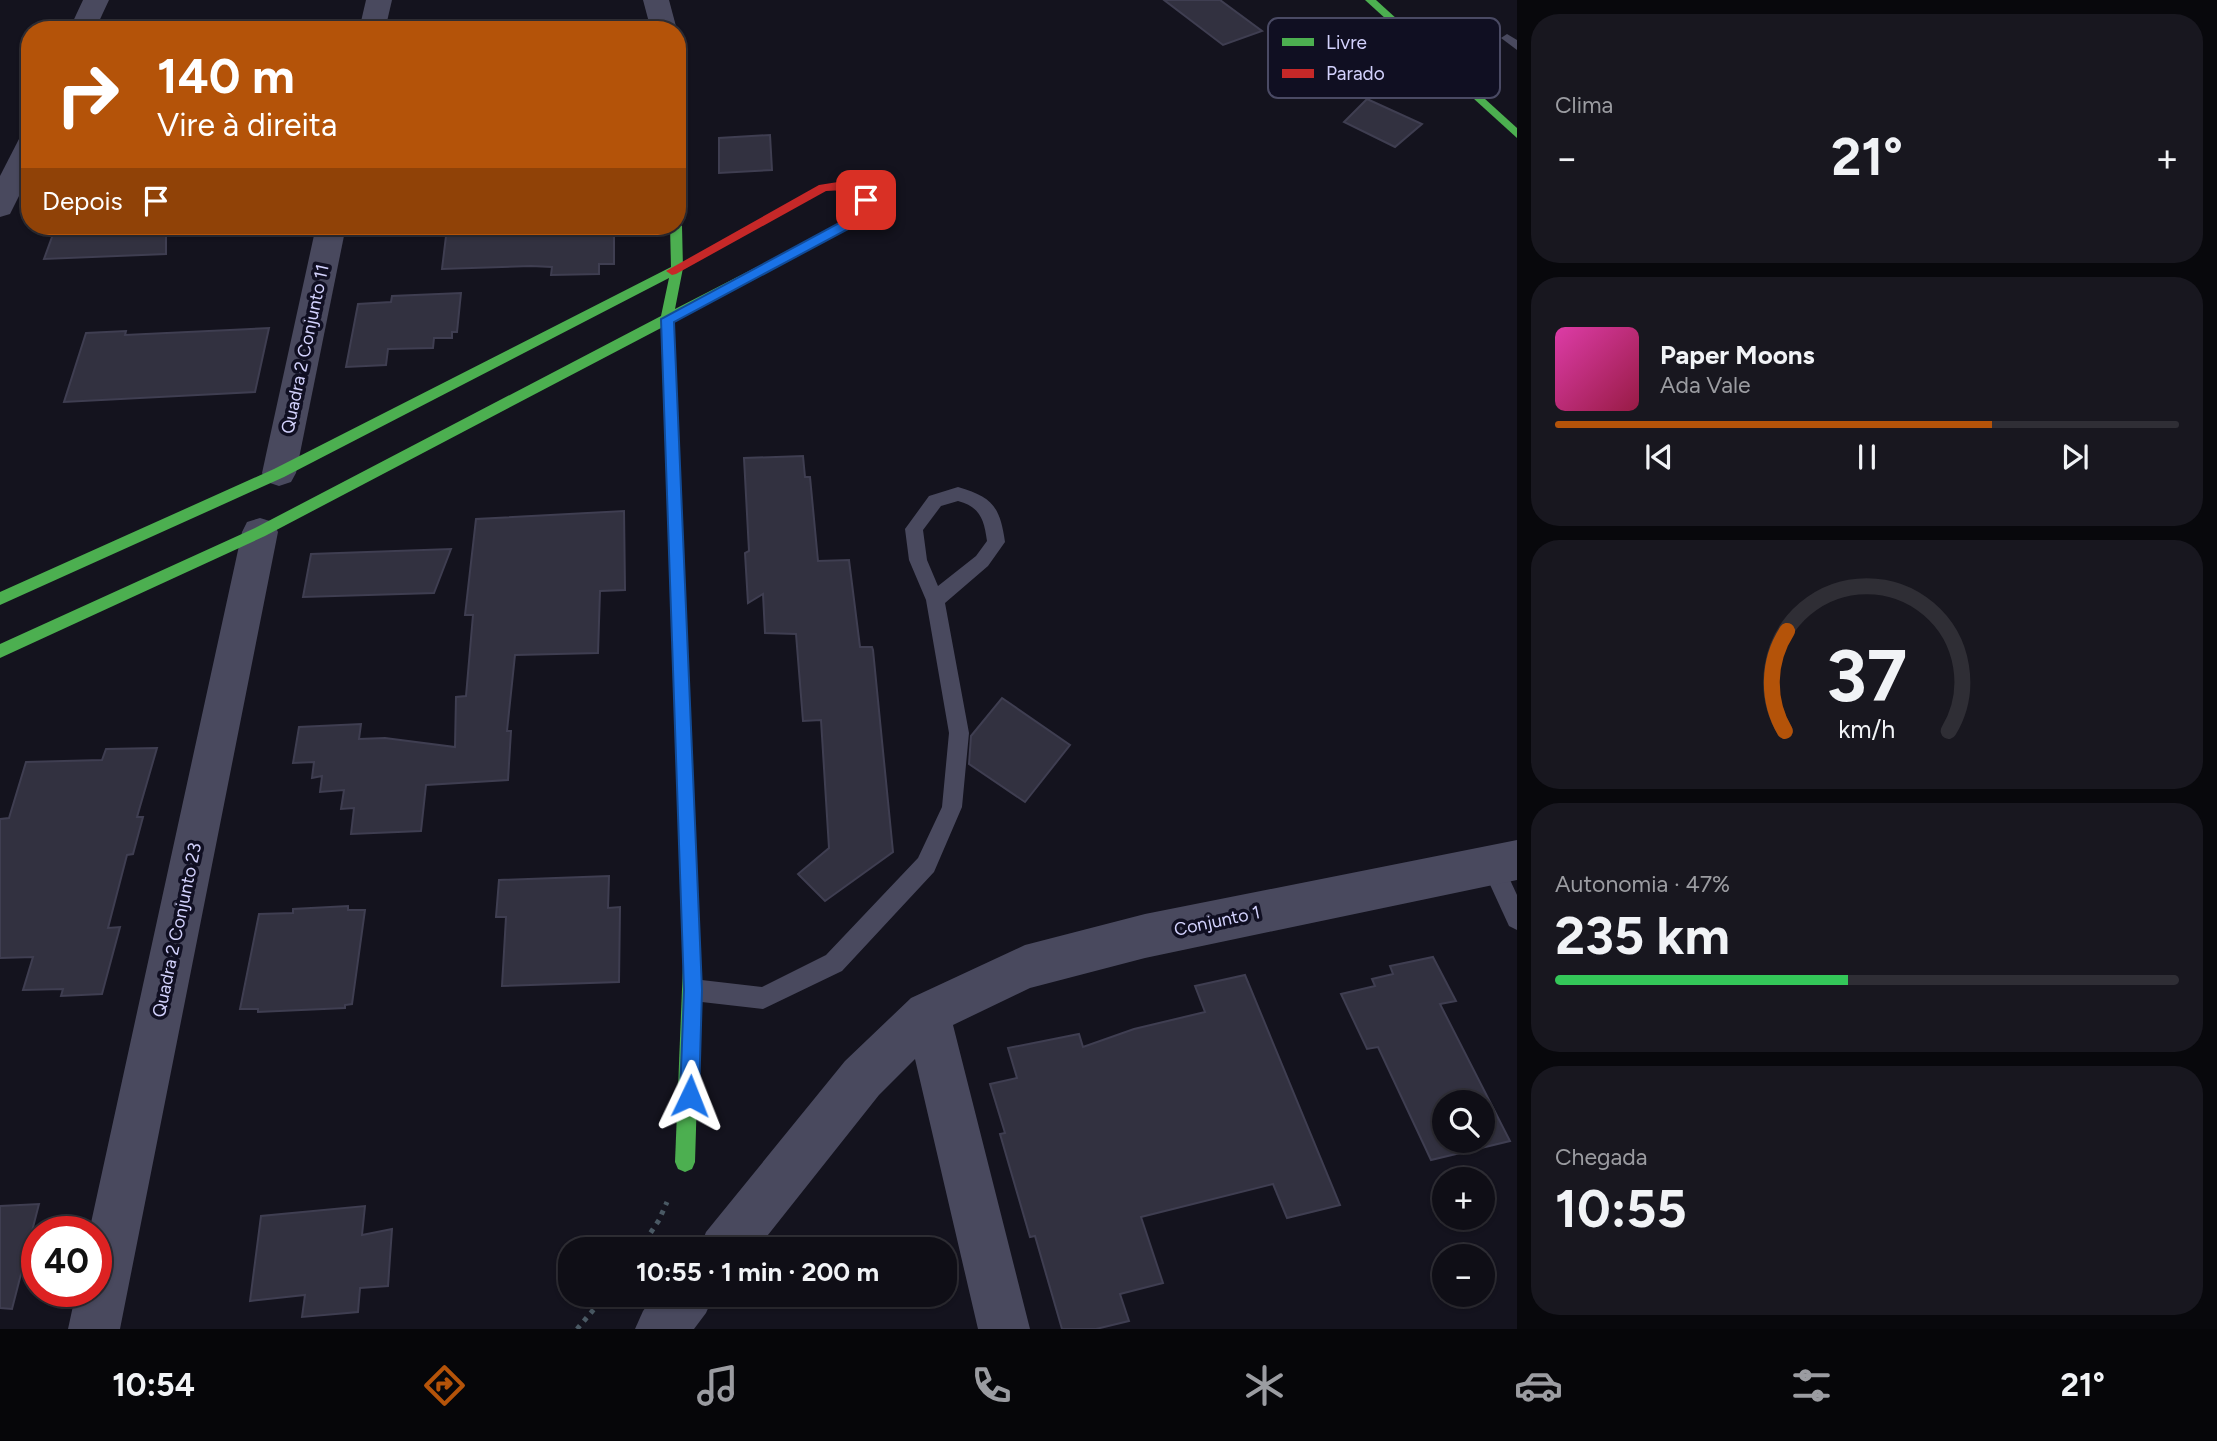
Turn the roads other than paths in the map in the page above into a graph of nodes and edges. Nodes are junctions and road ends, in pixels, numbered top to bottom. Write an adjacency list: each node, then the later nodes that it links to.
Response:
1 (96, 0): 6 (street)
2 (379, 0): 7 (street)
3 (656, 0): 8 (street)
4 (1370, 0): 5 (street)
5 (1391, 18)
6 (86, 21)
7 (374, 21)
8 (662, 21)
9 (1485, 98): 10 (street)
10 (1510, 119): 11 (street)
11 (1517, 134)
12 (21, 162): 13 (street)
13 (0, 207)
14 (329, 235): 18 (street, Quadra 2 Conjunto 11)
15 (676, 235): 16 (street)
16 (677, 268): 17 (street); 17 (street); 18 (street)
17 (667, 319): 19 (street); 25 (street)
18 (279, 473): 20 (street)
19 (260, 532): 22 (street); 30 (street, Quadra 2 Conjunto 23)
20 (0, 599)
21 (935, 600): 21 (lane); 25 (lane)
22 (0, 651)
23 (1505, 863): 24 (lane); 26 (street, Conjunto 1)
24 (1517, 919)
25 (693, 990): 27 (street)
26 (927, 1014): 28 (street, Conjunto 1); 32 (street)
27 (685, 1162)
28 (734, 1237)
29 (678, 1307): 31 (street)
30 (94, 1329)
31 (661, 1329)
32 (1003, 1329)

